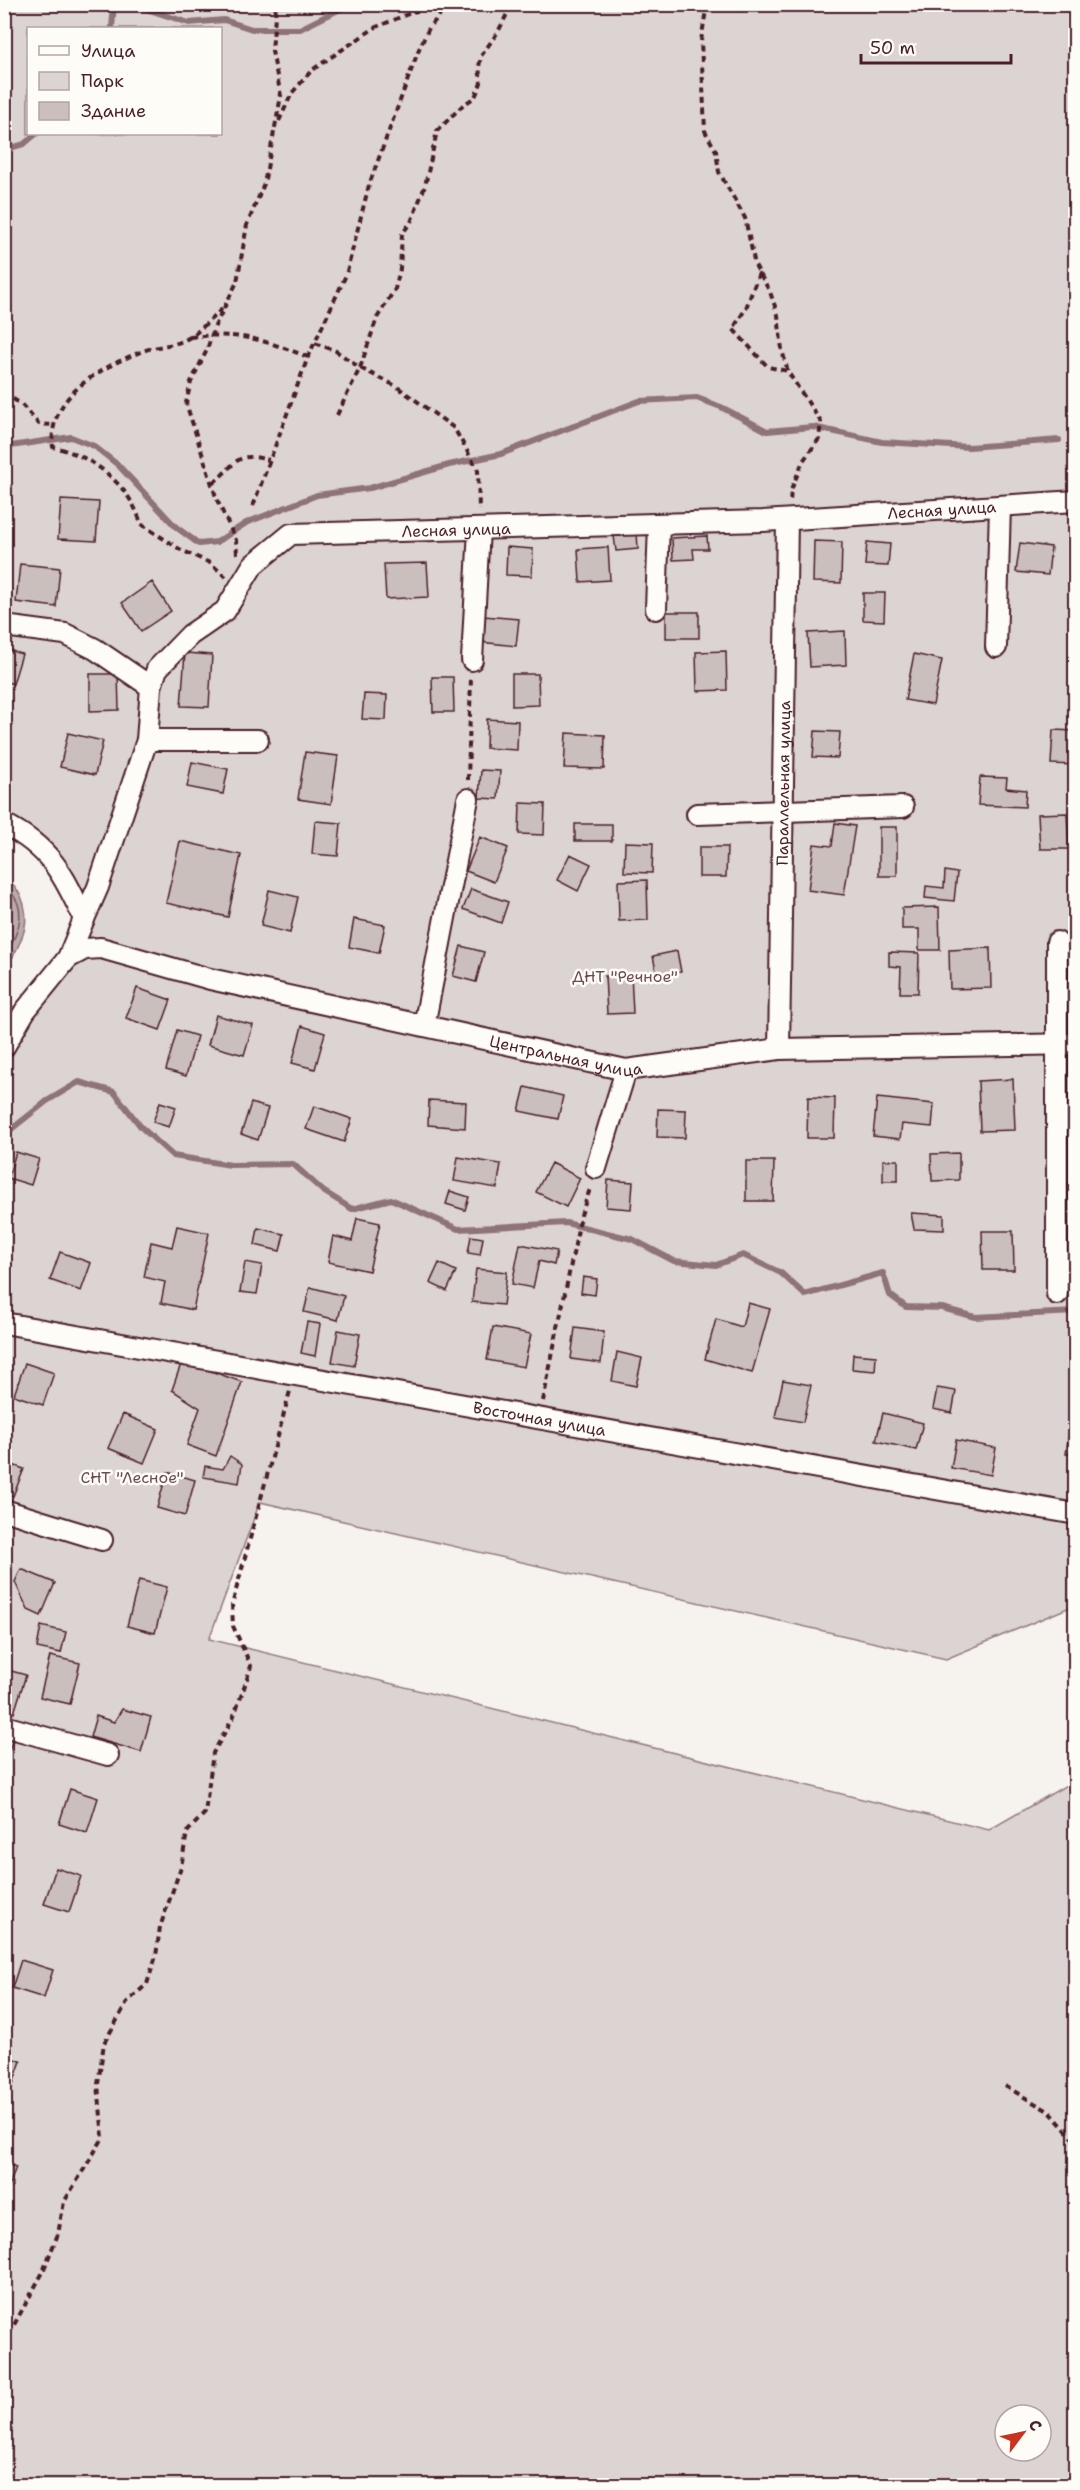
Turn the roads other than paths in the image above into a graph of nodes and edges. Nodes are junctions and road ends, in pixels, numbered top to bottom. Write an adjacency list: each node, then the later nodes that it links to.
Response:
1 (1076, 501): 2 (street, Лесная улица)
2 (1000, 506): 3 (street, Лесная улица); 8 (street)
3 (787, 520): 4 (street, Лесная улица); 15 (street, Параллельная улица)
4 (659, 524): 5 (street, Лесная улица); 6 (street)
5 (479, 529): 9 (street); 10 (street, Лесная улица)
6 (656, 609)
7 (4, 626): 10 (street)
8 (996, 647)
9 (472, 660)
10 (151, 687): 11 (street, Лесная улица)
11 (147, 740): 12 (street); 18 (street, Лесная улица)
12 (258, 740)
13 (468, 799): 21 (street)
14 (903, 807): 15 (street)
15 (783, 810): 16 (street); 25 (street, Параллельная улица)
16 (697, 814)
17 (4, 824): 18 (street)
18 (84, 919): 20 (street, Лесная улица)
19 (1057, 942): 23 (street)
20 (68, 958): 21 (street, Центральная улица); 24 (street, Лесная улица)
21 (424, 1026): 26 (street, Центральная улица)
22 (1076, 1044): 23 (street, Центральная улица)
23 (1055, 1045): 25 (street, Центральная улица); 28 (street)
24 (4, 1047)
25 (779, 1049): 26 (street, Центральная улица)
26 (626, 1070): 27 (street)
27 (596, 1168)
28 (1057, 1294)
29 (4, 1323): 31 (street, Восточная улица)
30 (4, 1510): 32 (street)
31 (1076, 1514)
32 (102, 1540)
33 (4, 1726): 34 (street)
34 (108, 1755)

